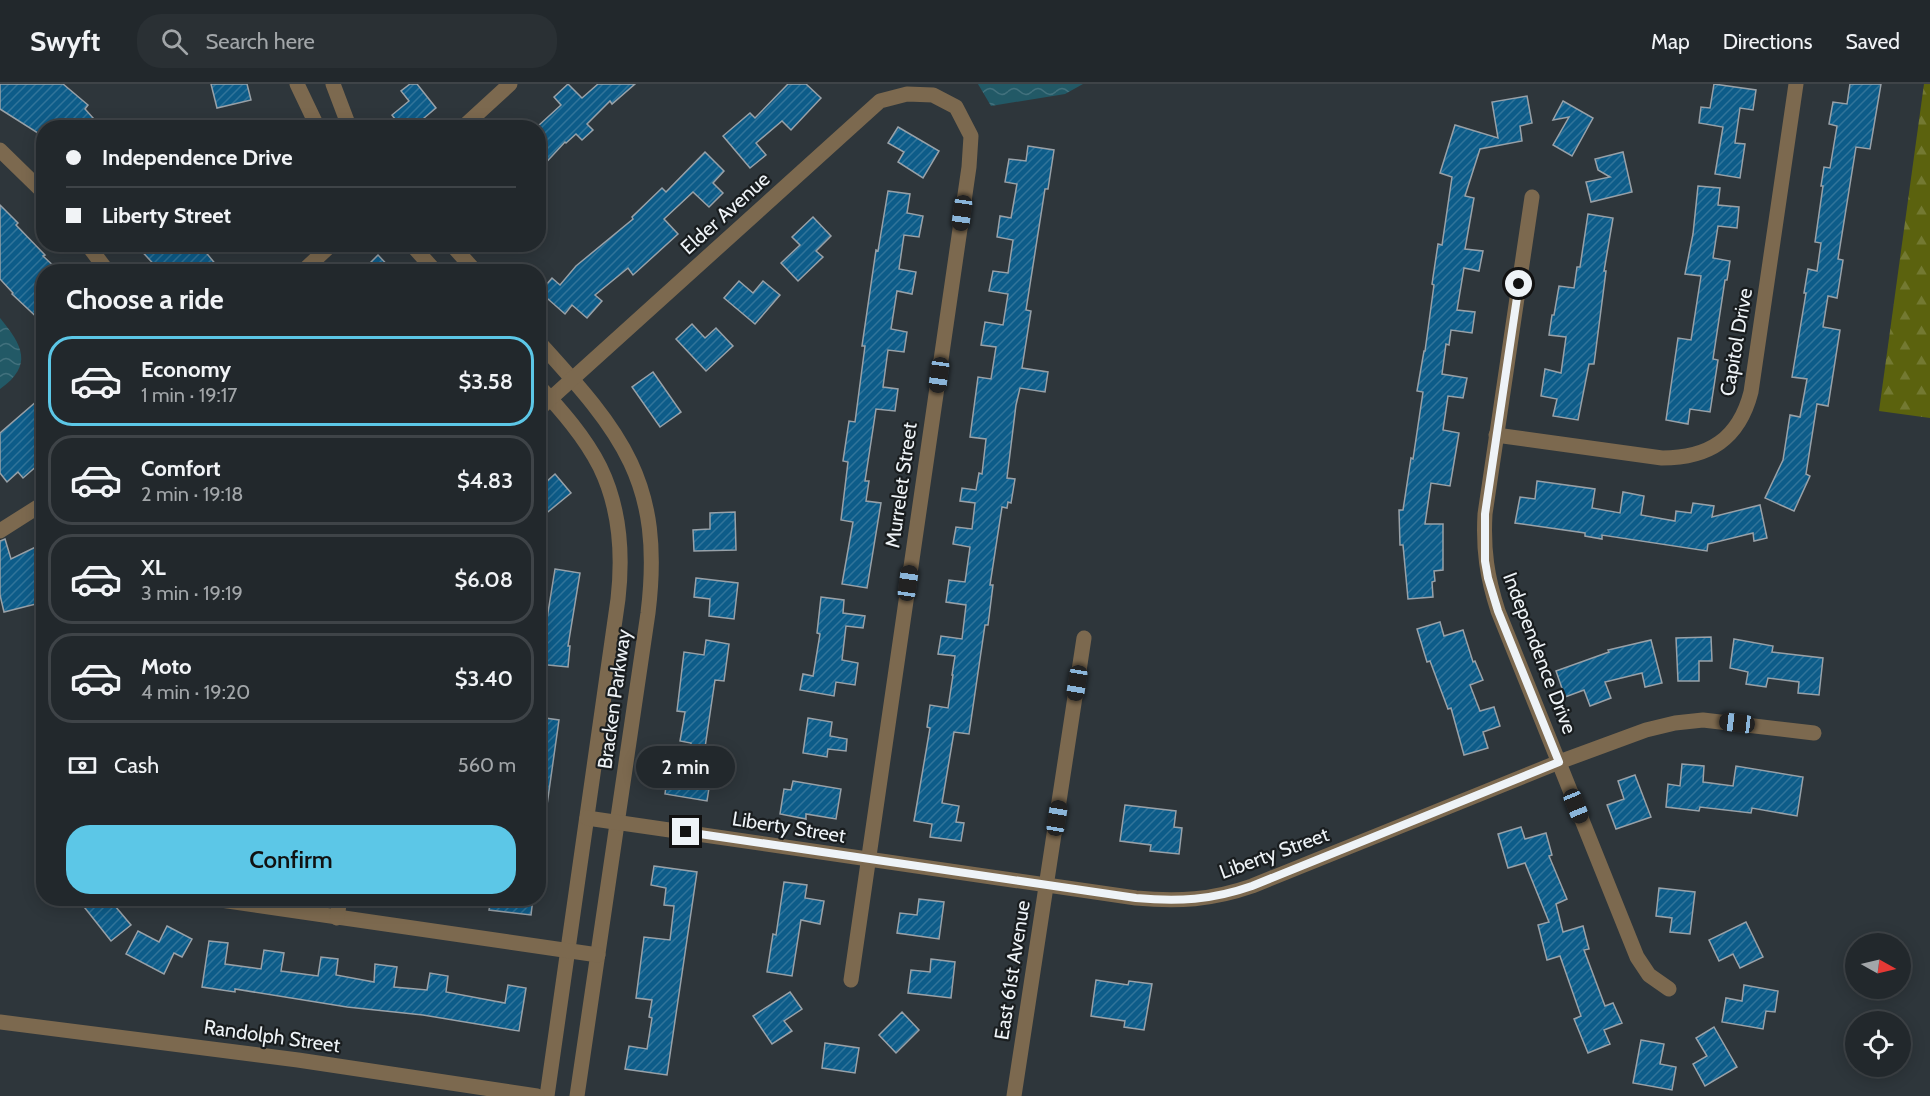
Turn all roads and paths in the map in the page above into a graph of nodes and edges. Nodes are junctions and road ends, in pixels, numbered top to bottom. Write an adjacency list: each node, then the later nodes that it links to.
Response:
1 (297, 84): 6 (street)
2 (333, 84): 7 (street)
3 (510, 84): 8 (street)
4 (1797, 84): 23 (street, Capitol Drive)
5 (956, 107): 19 (street, Elder Avenue); 31 (street, Murrelet Street)
6 (314, 120)
7 (346, 120)
8 (471, 120)
9 (0, 150): 10 (street)
10 (36, 186)
11 (1532, 197): 23 (street, Independence Drive)
12 (323, 252): 15 (street)
13 (418, 252): 16 (street)
14 (458, 252): 17 (street)
15 (311, 264)
16 (429, 264)
17 (469, 264)
18 (546, 349): 19 (street, Bracken Parkway)
19 (573, 379): 21 (street, Elder Avenue); 30 (street, Bracken Parkway)
20 (546, 394): 21 (street, Bracken Parkway)
21 (551, 399): 22 (street, Elder Avenue); 29 (street, Bracken Parkway)
22 (546, 403)
23 (1496, 435): 28 (street, Independence Drive)
24 (36, 508): 25 (street)
25 (0, 531)
26 (1084, 638): 32 (street, East 61st Avenue)
27 (1814, 733): 28 (street, Liberty Street)
28 (1559, 762): 32 (street, Liberty Street); 39 (street, Independence Drive)
29 (587, 818): 30 (street, Liberty Street); 36 (street, Bracken Parkway)
30 (617, 822): 31 (street, Liberty Street); 37 (street, Bracken Parkway)
31 (868, 860): 32 (street, Liberty Street); 38 (street, Murrelet Street)
32 (1047, 885): 44 (street, East 61st Avenue)
33 (259, 906): 35 (street)
34 (339, 906): 35 (street)
35 (337, 918): 36 (street)
36 (568, 951): 37 (street); 42 (street, Bracken Parkway)
37 (598, 955): 43 (street, Bracken Parkway)
38 (851, 980)
39 (1669, 989)
40 (0, 1022): 41 (street, Randolph Street)
41 (537, 1096)
42 (547, 1096)
43 (577, 1096)
44 (1014, 1096)

